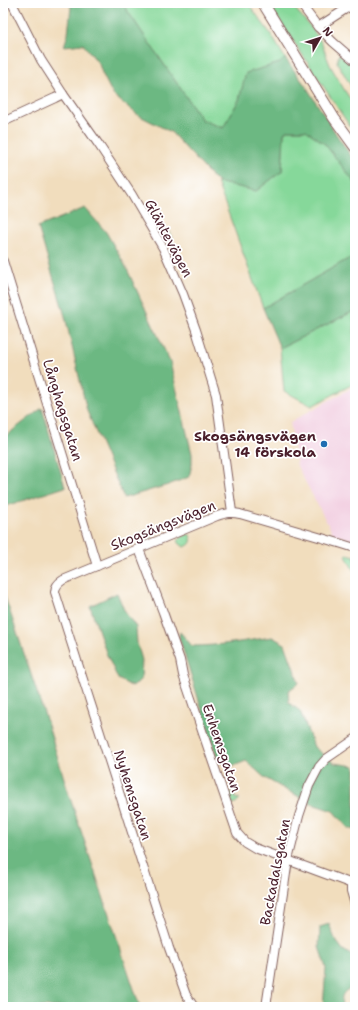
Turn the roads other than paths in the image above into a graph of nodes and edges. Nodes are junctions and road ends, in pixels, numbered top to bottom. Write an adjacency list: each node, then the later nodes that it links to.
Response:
1 (12, 3): 7 (street, Gläntevägen)
2 (263, 3): 9 (street)
3 (300, 3): 5 (street)
4 (355, 3): 5 (street)
5 (318, 27): 6 (street)
6 (355, 61)
7 (63, 94): 8 (street); 11 (street, Gläntevägen)
8 (3, 122)
9 (355, 147)
10 (3, 261): 14 (street, Långhagsgatan)
11 (232, 512): 12 (street, Skogsängsvägen); 13 (street, Skogsängsvägen)
12 (355, 548)
13 (139, 549): 14 (street, Skogsängsvägen); 17 (street, Enhemsgatan)
14 (97, 566): 15 (street, Skogsängsvägen)
15 (55, 588): 20 (street, Nyhemsgatan)
16 (355, 739): 17 (street, Backadalsgatan)
17 (288, 860): 18 (street, Enhemsgatan); 21 (street, Backadalsgatan)
18 (353, 885): 19 (street)
19 (355, 905)
20 (194, 1007)
21 (266, 1007)

